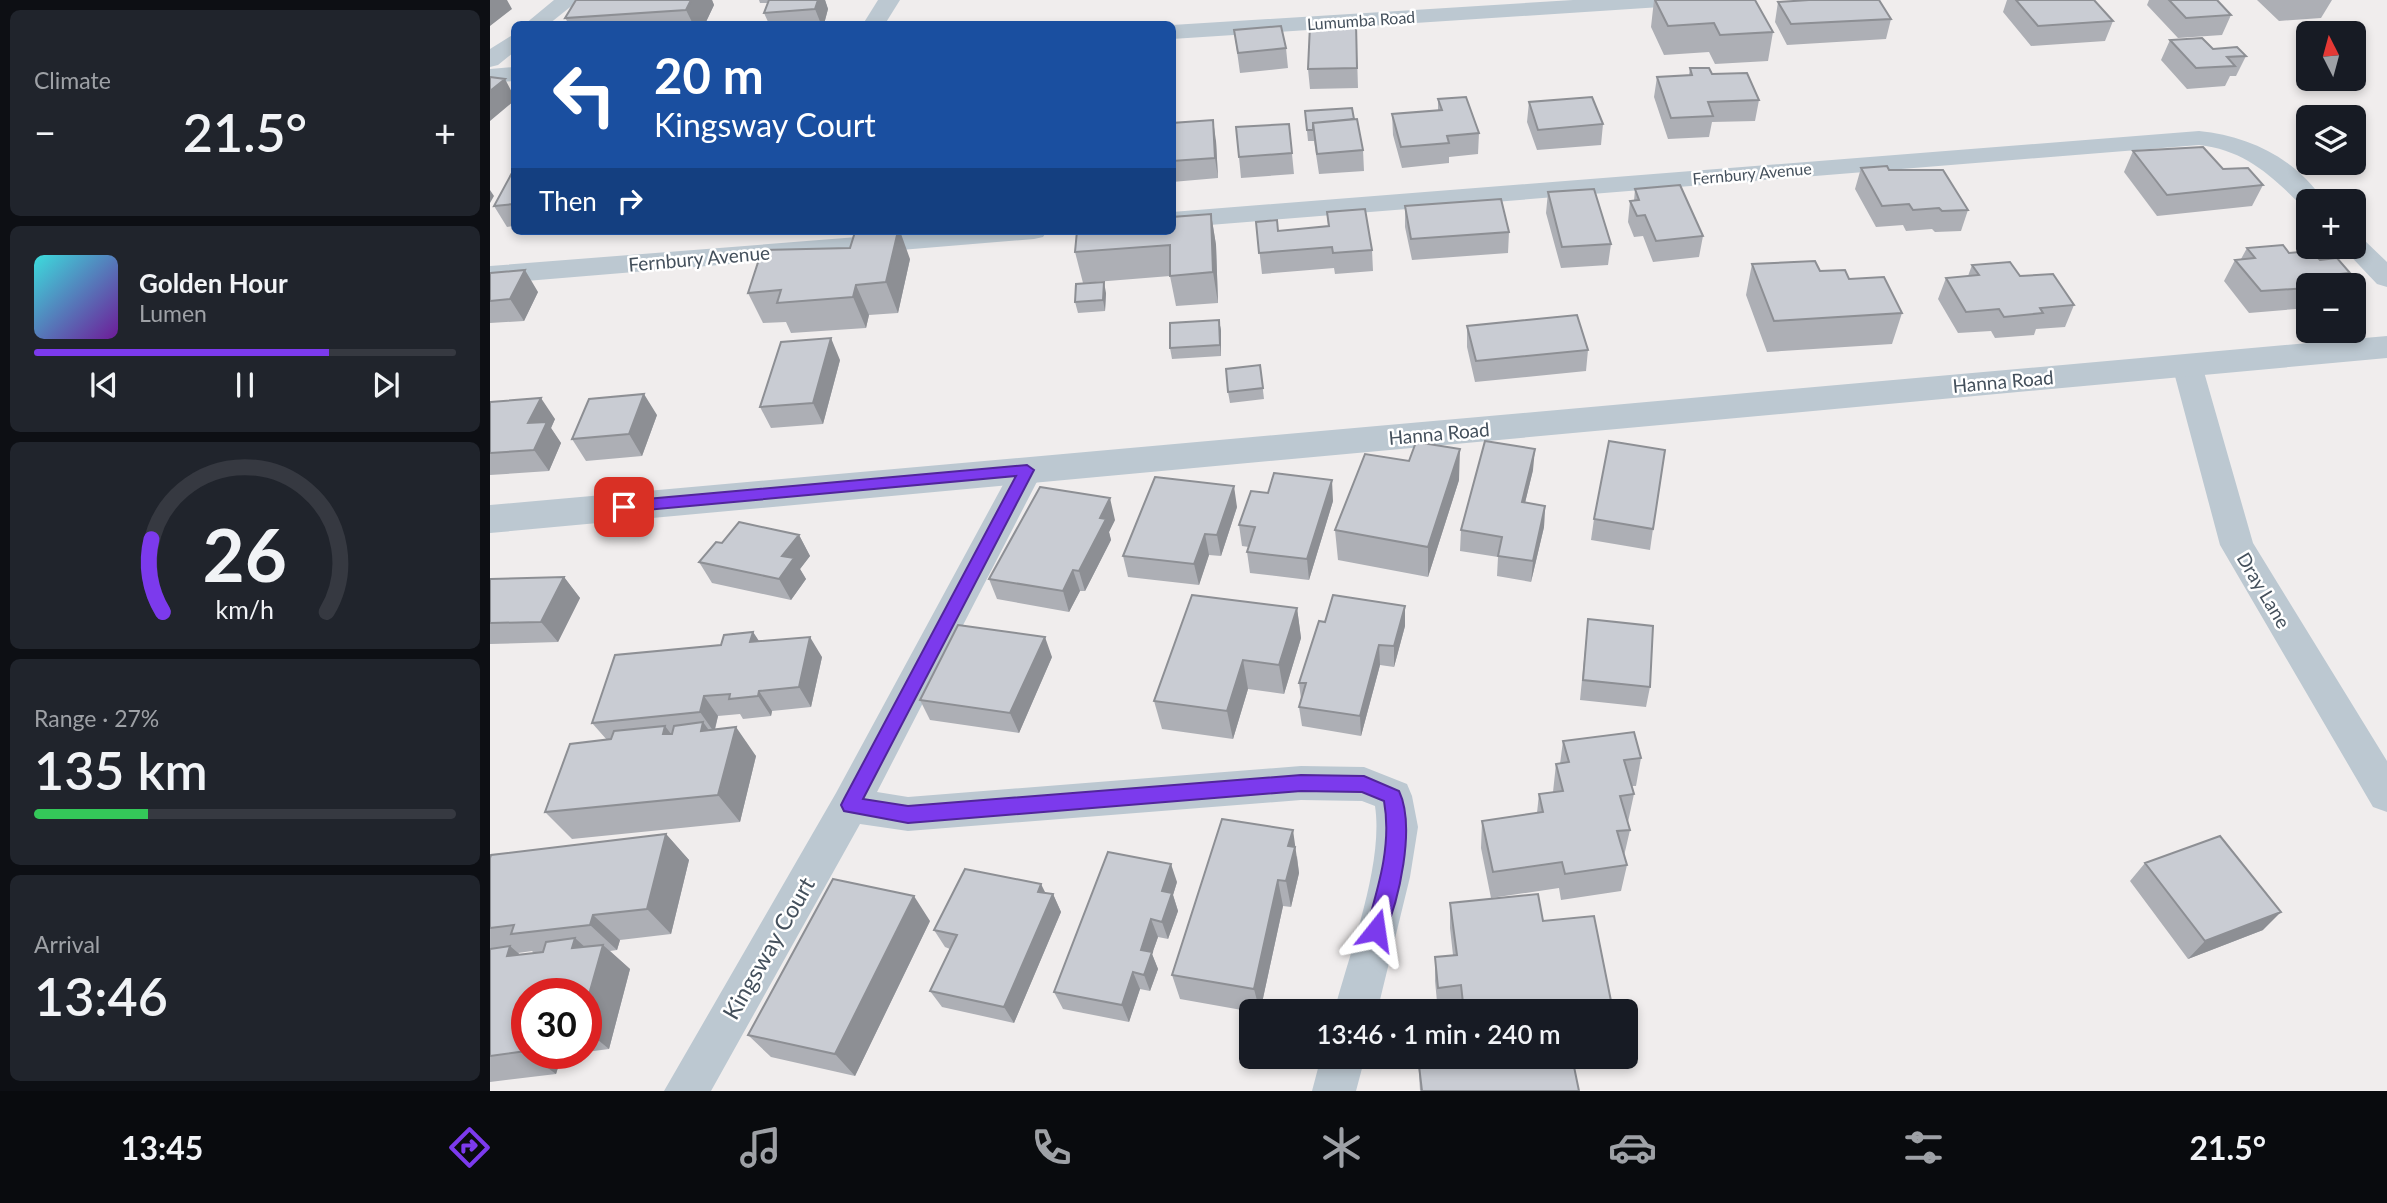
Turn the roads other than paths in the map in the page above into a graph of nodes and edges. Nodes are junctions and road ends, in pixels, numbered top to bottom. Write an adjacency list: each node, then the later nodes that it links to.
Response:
1 (568, 0): 5 (street)
2 (889, 0): 6 (street)
3 (1276, 0): 7 (street)
4 (1676, 0): 7 (street, Lumumba Road)
5 (540, 21)
6 (876, 21)
7 (1262, 27): 8 (street, Lumumba Road)
8 (1176, 32)
9 (511, 43): 10 (street)
10 (490, 60)
11 (511, 75): 12 (street)
12 (490, 76)
13 (2298, 189): 14 (street, Fernbury Avenue)
14 (1176, 220)
15 (939, 235): 16 (street, Fernbury Avenue)
16 (915, 236): 18 (street, Fernbury Avenue)
17 (2366, 257): 19 (street)
18 (490, 275)
19 (2387, 278)
20 (2387, 346): 21 (street, Hanna Road)
21 (2187, 365): 22 (street, Hanna Road); 24 (street, Dray Lane)
22 (1027, 470): 23 (street, Hanna Road); 25 (street, Kingsway Court)
23 (490, 519)
24 (2387, 795)
25 (850, 805): 26 (street); 28 (street, Kingsway Court)
26 (1358, 999)
27 (1340, 1069): 29 (street)
28 (686, 1091)
29 (1334, 1091)

